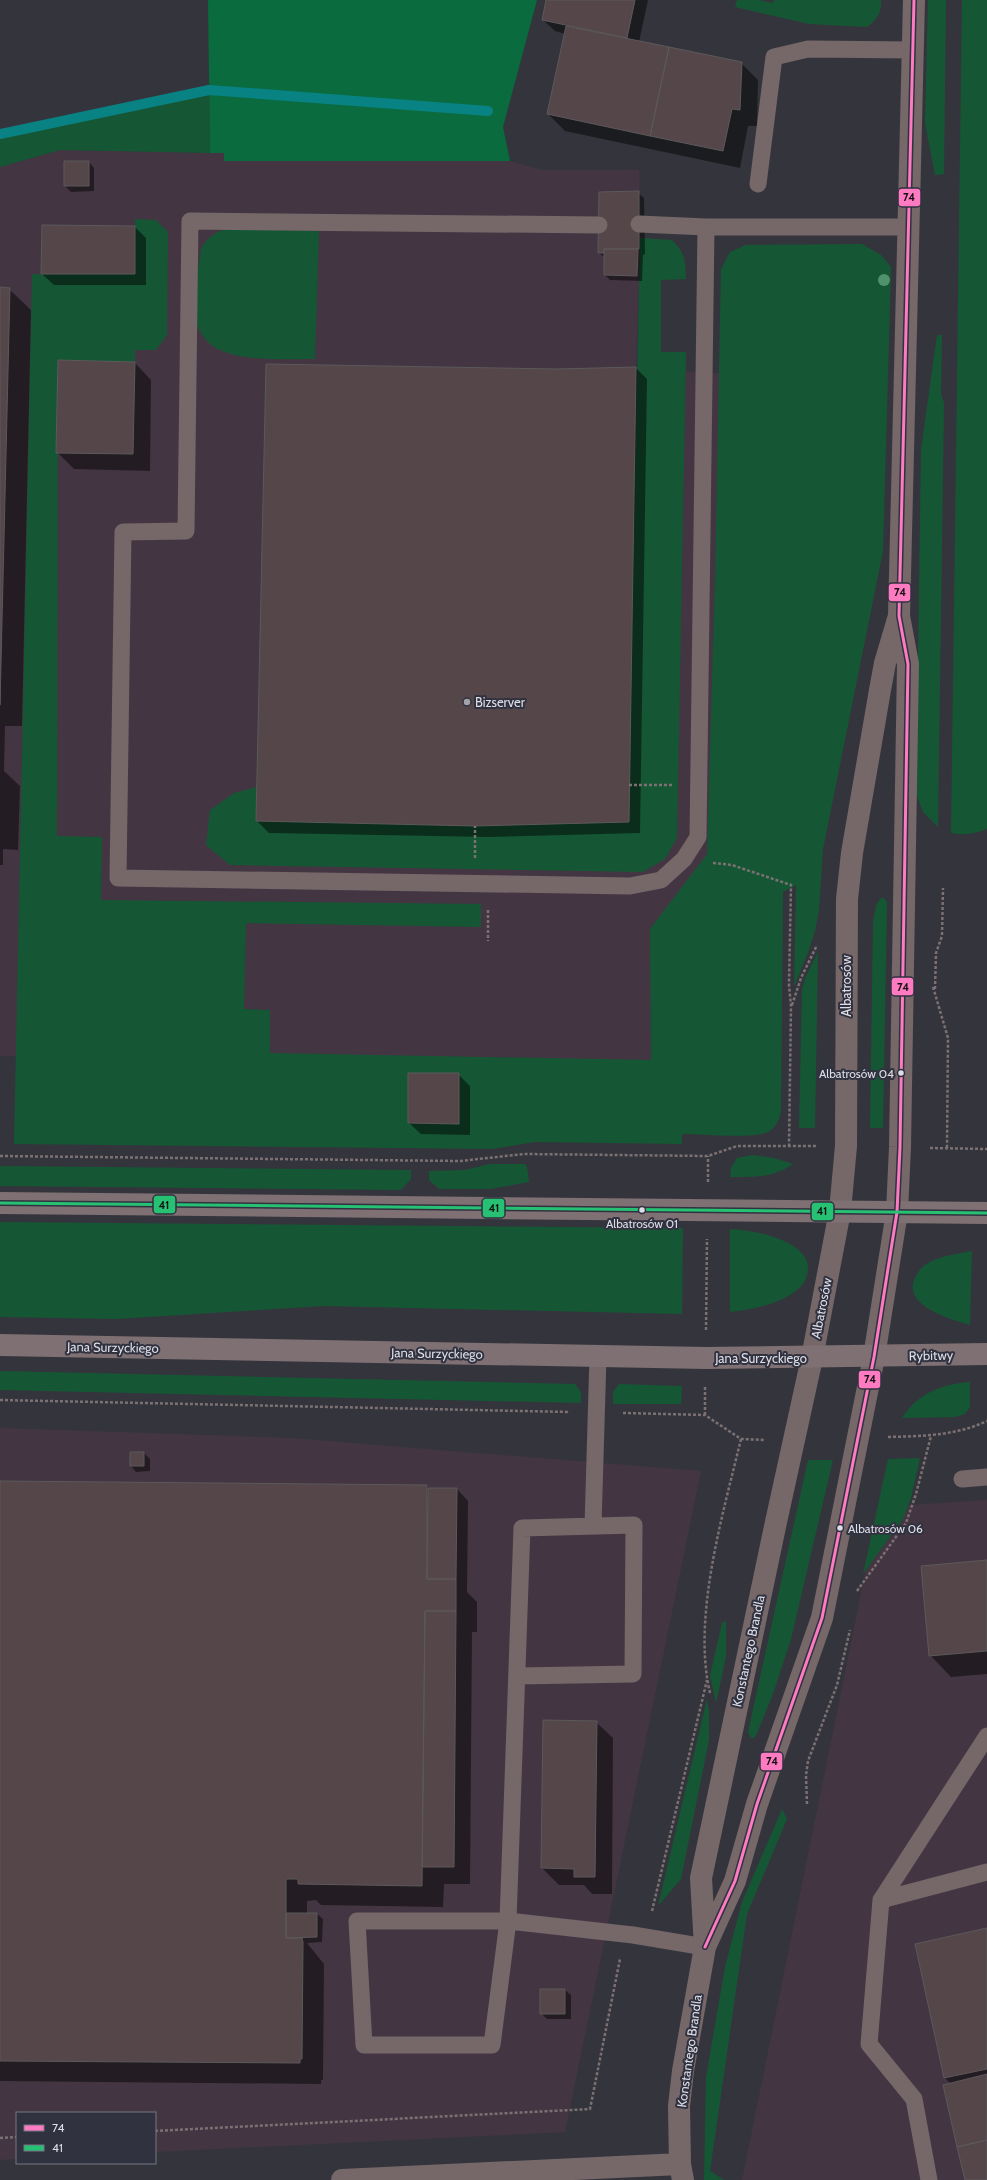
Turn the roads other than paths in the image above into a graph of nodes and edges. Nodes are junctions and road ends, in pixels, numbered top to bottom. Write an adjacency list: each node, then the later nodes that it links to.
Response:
1 (914, 0): 2 (street, Albatrosów)
2 (913, 50): 3 (lane); 7 (street, Albatrosów)
3 (758, 184)
4 (599, 224): 6 (lane)
5 (639, 224): 6 (lane)
6 (706, 227): 7 (lane)
7 (909, 227): 8 (street, Albatrosów)
8 (899, 616): 10 (street, Albatrosów); 11 (street, Albatrosów)
9 (0, 1204): 10 (main road)
10 (840, 1211): 11 (main road); 17 (street, Albatrosów)
11 (897, 1212): 12 (main road); 16 (street, Albatrosów)
12 (987, 1213)
13 (0, 1345): 15 (main road, Jana Surzyckiego)
14 (987, 1354): 16 (main road, Rybitwy)
15 (598, 1356): 17 (main road, Jana Surzyckiego); 20 (lane)
16 (874, 1357): 17 (main road, Jana Surzyckiego); 26 (street, Konstantego Brandla)
17 (812, 1358): 26 (street, Konstantego Brandla)
18 (987, 1477): 19 (lane)
19 (962, 1479)
20 (593, 1526): 21 (lane); 21 (lane)
21 (516, 1676): 25 (lane)
22 (987, 1736): 24 (lane)
23 (987, 1872): 24 (lane)
24 (881, 1900): 30 (lane)
25 (508, 1921): 25 (lane); 26 (lane)
26 (705, 1947): 27 (street, Konstantego Brandla)
27 (681, 2172): 28 (street)
28 (382, 2179): 29 (street)
29 (342, 2180)
30 (929, 2180)

